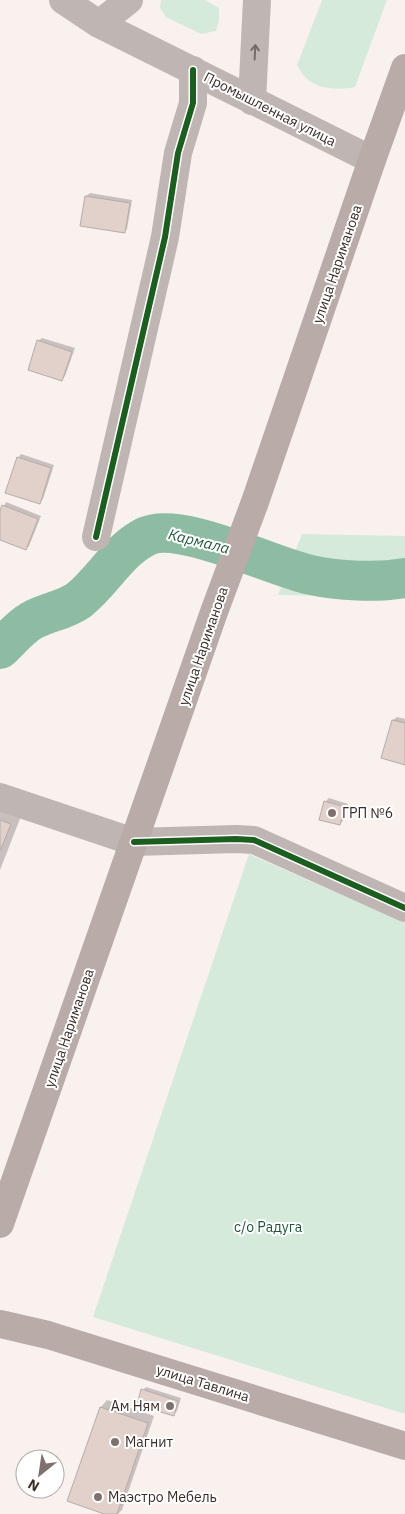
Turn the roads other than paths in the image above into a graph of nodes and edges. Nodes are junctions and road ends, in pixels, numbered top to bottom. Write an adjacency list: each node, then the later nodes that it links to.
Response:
1 (63, 0): 4 (street, Промышленная улица)
2 (129, 0): 4 (street)
3 (257, 0): 7 (street, one-way to 3)
4 (99, 24): 6 (street, Промышленная улица)
5 (405, 68): 8 (main road, улица Нариманова)
6 (192, 70): 7 (street, Промышленная улица); 9 (street)
7 (252, 100): 8 (street, Промышленная улица)
8 (372, 160): 11 (main road, улица Нариманова)
9 (96, 537)
10 (0, 797): 11 (street)
11 (134, 842): 12 (street); 13 (main road, улица Нариманова)
12 (405, 908)
13 (0, 1224)
14 (0, 1324): 15 (main road, улица Тавлина)
15 (405, 1446)

